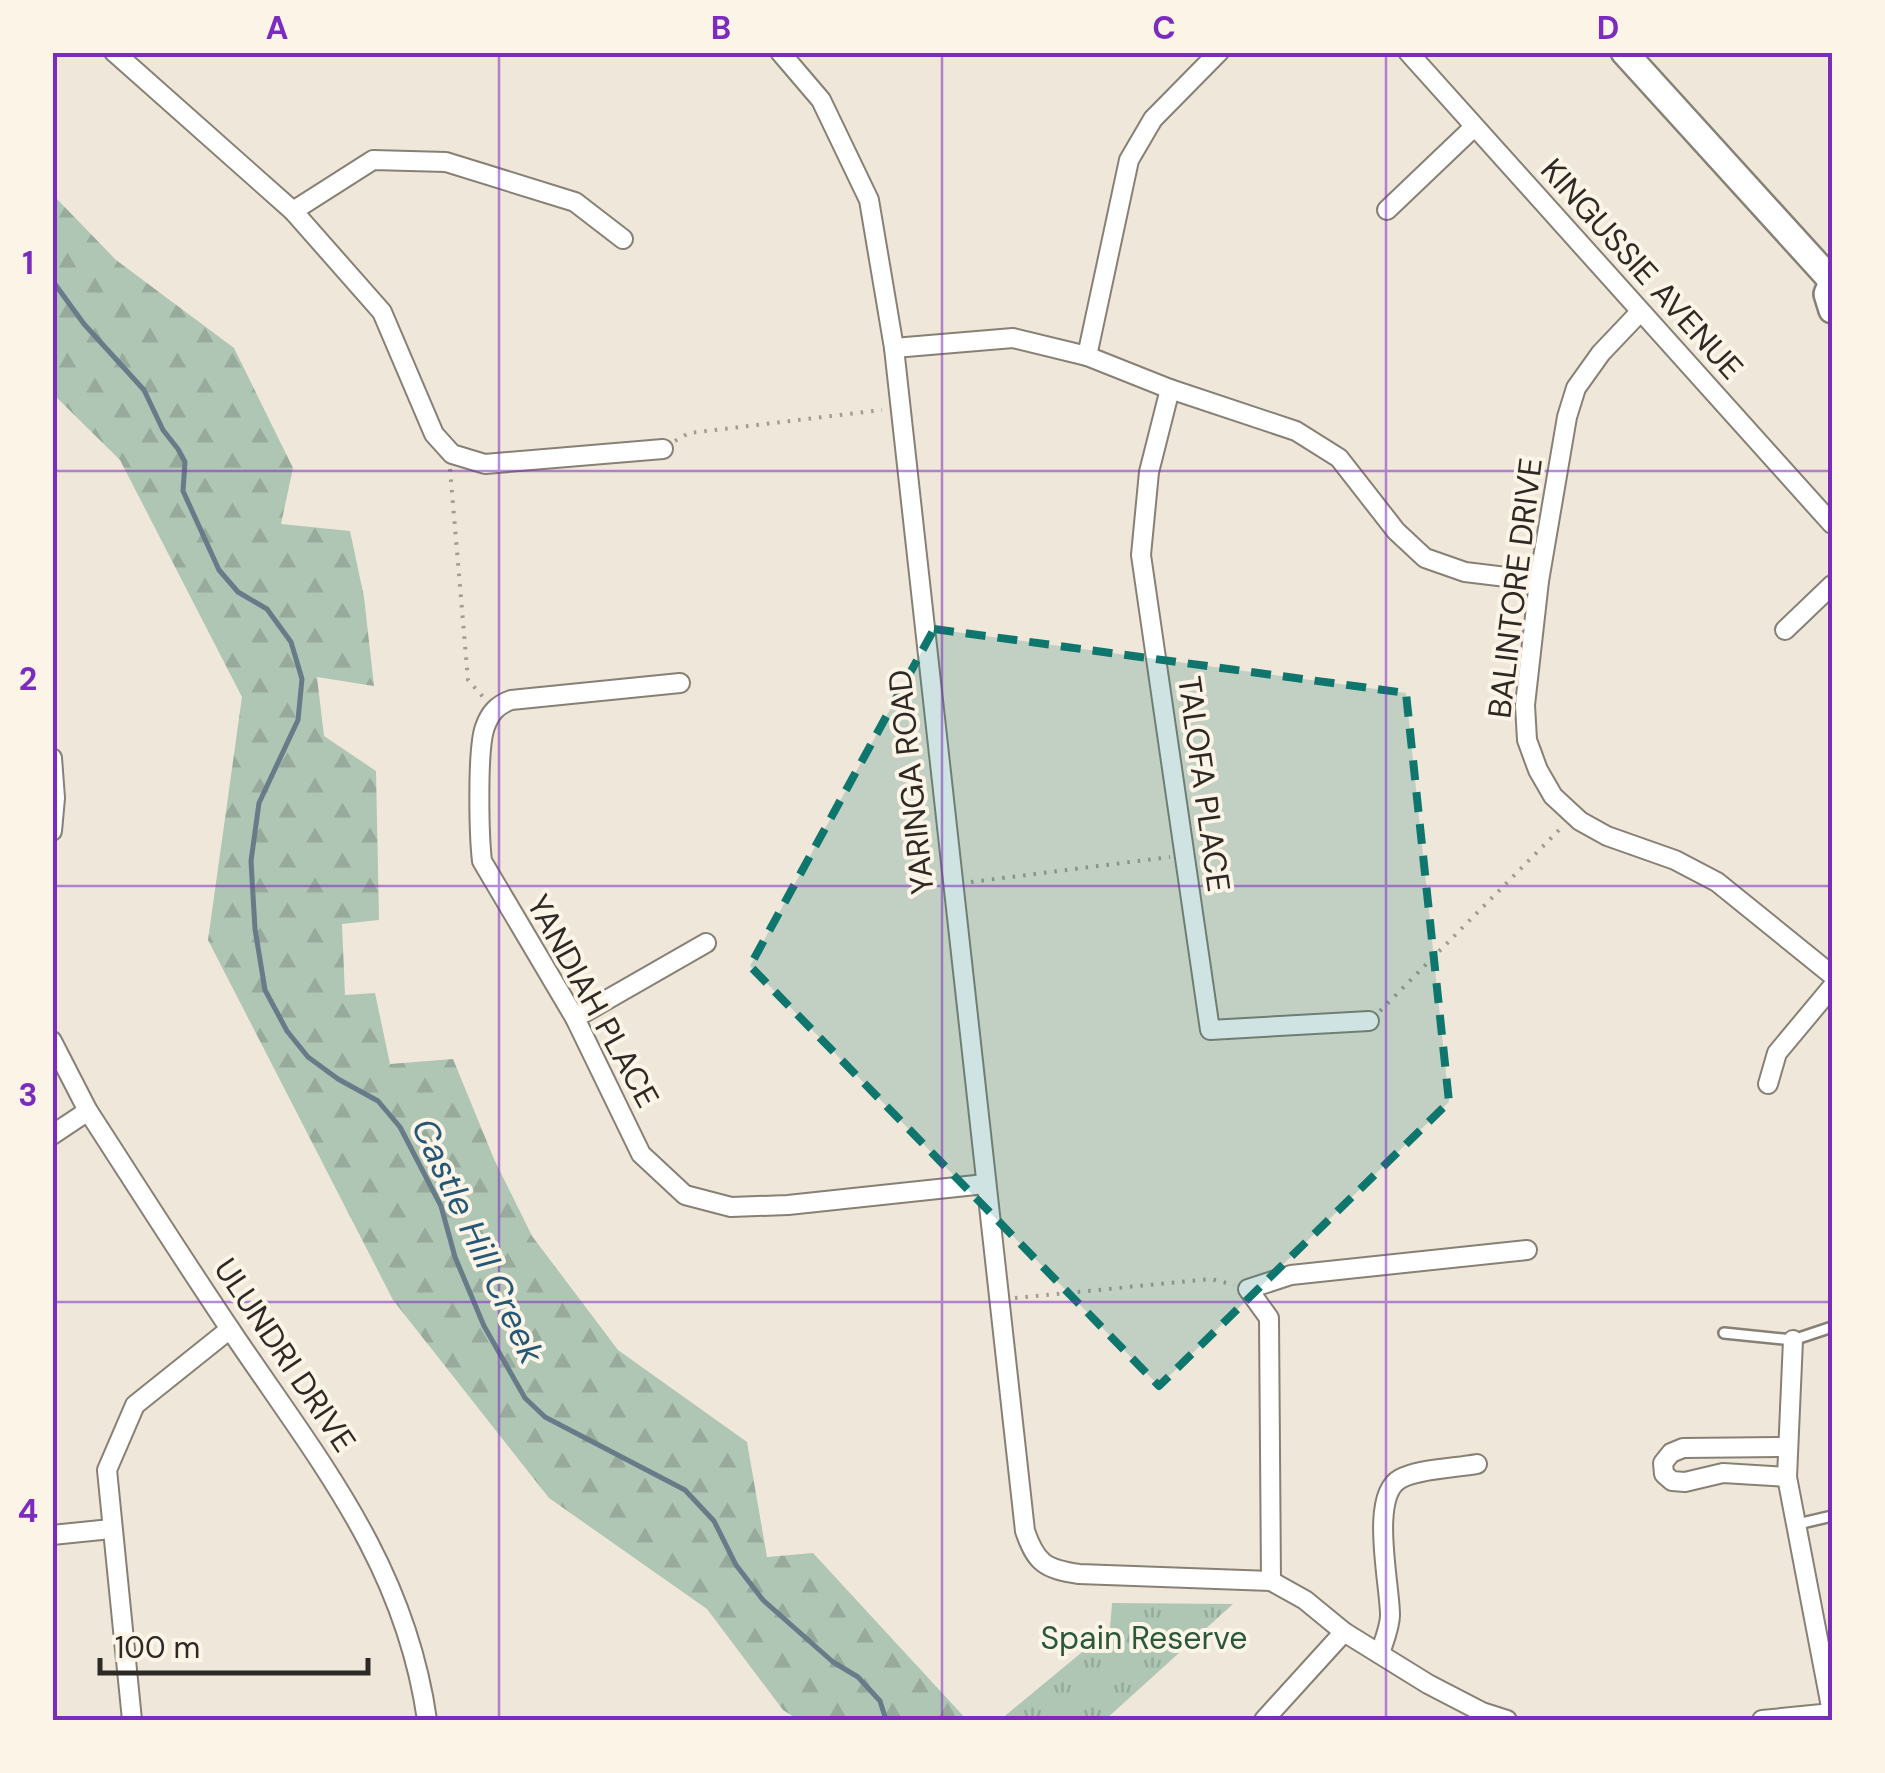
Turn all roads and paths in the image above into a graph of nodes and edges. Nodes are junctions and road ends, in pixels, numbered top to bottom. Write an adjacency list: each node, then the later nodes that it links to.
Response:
1 (114, 52): 8 (street)
2 (780, 52): 13 (street, YARINGA ROAD)
3 (1219, 52): 14 (street)
4 (1408, 52): 6 (street, KINGUSSIE AVENUE)
5 (1624, 52): 10 (main road)
6 (1474, 127): 7 (street); 12 (street, KINGUSSIE AVENUE)
7 (1387, 210)
8 (293, 211): 9 (street); 18 (street)
9 (623, 239)
10 (1832, 282): 11 (main road)
11 (1832, 310)
12 (1640, 312): 19 (street, KINGUSSIE AVENUE); 20 (street, BALINTORE DRIVE)
13 (894, 348): 14 (street); 16 (street, YARINGA ROAD)
14 (1087, 356): 15 (street)
15 (1170, 389): 20 (street); 28 (street, TALOFA PLACE)
16 (900, 408): 17 (path); 29 (street, YARINGA ROAD)
17 (662, 448): 18 (street)
18 (452, 454): 24 (path)
19 (1832, 524)
20 (1539, 581): 26 (street, BALINTORE DRIVE)
21 (1832, 585): 22 (street)
22 (1785, 630)
23 (680, 683): 24 (street)
24 (494, 708): 33 (street, YANDIAH PLACE)
25 (52, 758): 27 (street)
26 (1574, 816): 31 (street, BALINTORE DRIVE); 34 (path)
27 (52, 831)
28 (1184, 855): 29 (path); 34 (street, TALOFA PLACE)
29 (952, 884): 39 (street, YARINGA ROAD)
30 (706, 944): 33 (street)
31 (1832, 975)
32 (1832, 987): 36 (street)
33 (576, 1018): 39 (street, YANDIAH PLACE)
34 (1369, 1021)
35 (52, 1041): 37 (street, ULUNDRI DRIVE)
36 (1768, 1084)
37 (88, 1110): 38 (street); 44 (street, ULUNDRI DRIVE)
38 (52, 1135)
39 (985, 1184): 42 (street, YARINGA ROAD)
40 (1527, 1250): 41 (street)
41 (1248, 1289): 42 (path); 54 (street)
42 (998, 1300): 54 (street, YARINGA ROAD)
43 (1832, 1326): 46 (lane)
44 (230, 1330): 52 (street); 59 (street, ULUNDRI DRIVE)
45 (1724, 1333): 46 (lane)
46 (1793, 1340): 47 (street)
47 (1787, 1447): 49 (street); 49 (street)
48 (1477, 1464): 56 (street)
49 (1787, 1478): 51 (street)
50 (1832, 1516): 51 (lane)
51 (1798, 1524): 57 (street)
52 (112, 1529): 53 (street); 58 (street)
53 (52, 1535)
54 (1271, 1581): 55 (street)
55 (1344, 1632): 56 (street); 60 (street)
56 (1380, 1653): 61 (street)
57 (1832, 1713): 62 (street)
58 (132, 1720)
59 (427, 1720)
60 (1264, 1720)
61 (1507, 1720)
62 (1762, 1720)

